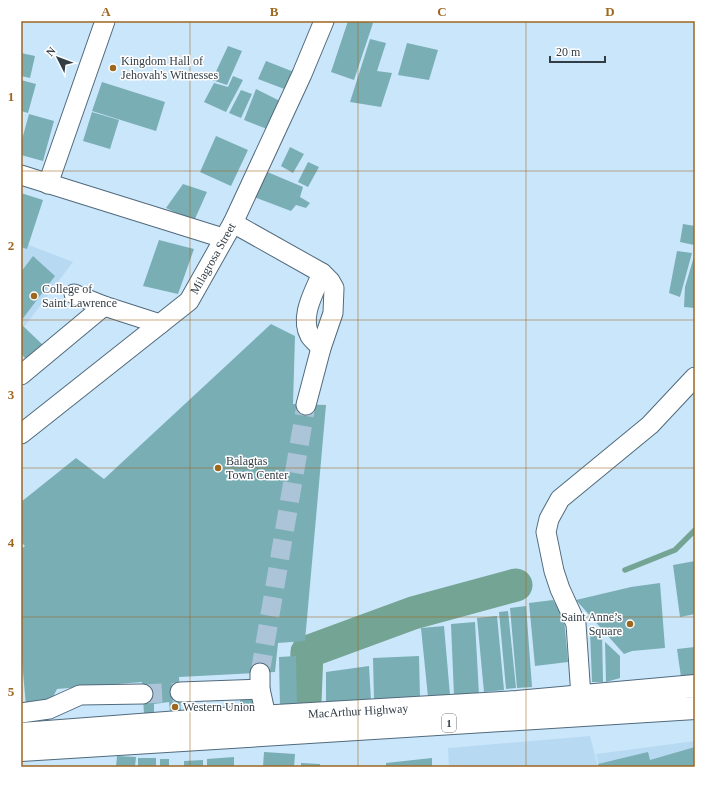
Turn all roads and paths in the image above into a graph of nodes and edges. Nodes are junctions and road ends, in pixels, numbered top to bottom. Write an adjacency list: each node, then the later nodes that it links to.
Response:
1 (105, 21): 4 (street)
2 (324, 21): 5 (street, Milagrosa Street)
3 (21, 176): 4 (street)
4 (48, 184): 5 (street)
5 (228, 230): 6 (street); 9 (street, Milagrosa Street)
6 (322, 273): 10 (street); 10 (street)
7 (74, 294): 8 (street)
8 (104, 306): 9 (street); 11 (street)
9 (160, 324): 14 (street, Milagrosa Street)
10 (321, 348): 13 (street)
11 (21, 375)
12 (695, 377): 18 (street)
13 (306, 405)
14 (21, 434)
15 (695, 686): 18 (highway, MacArthur Highway / 1)
16 (180, 692): 21 (street)
17 (143, 694): 20 (street)
18 (581, 705): 19 (highway, MacArthur Highway / 1); 21 (highway, MacArthur Highway / 1)
19 (695, 708)
20 (21, 713)
21 (268, 726): 22 (highway, MacArthur Highway / 1); 23 (highway, MacArthur Highway / 1)
22 (21, 734)
23 (21, 750)

